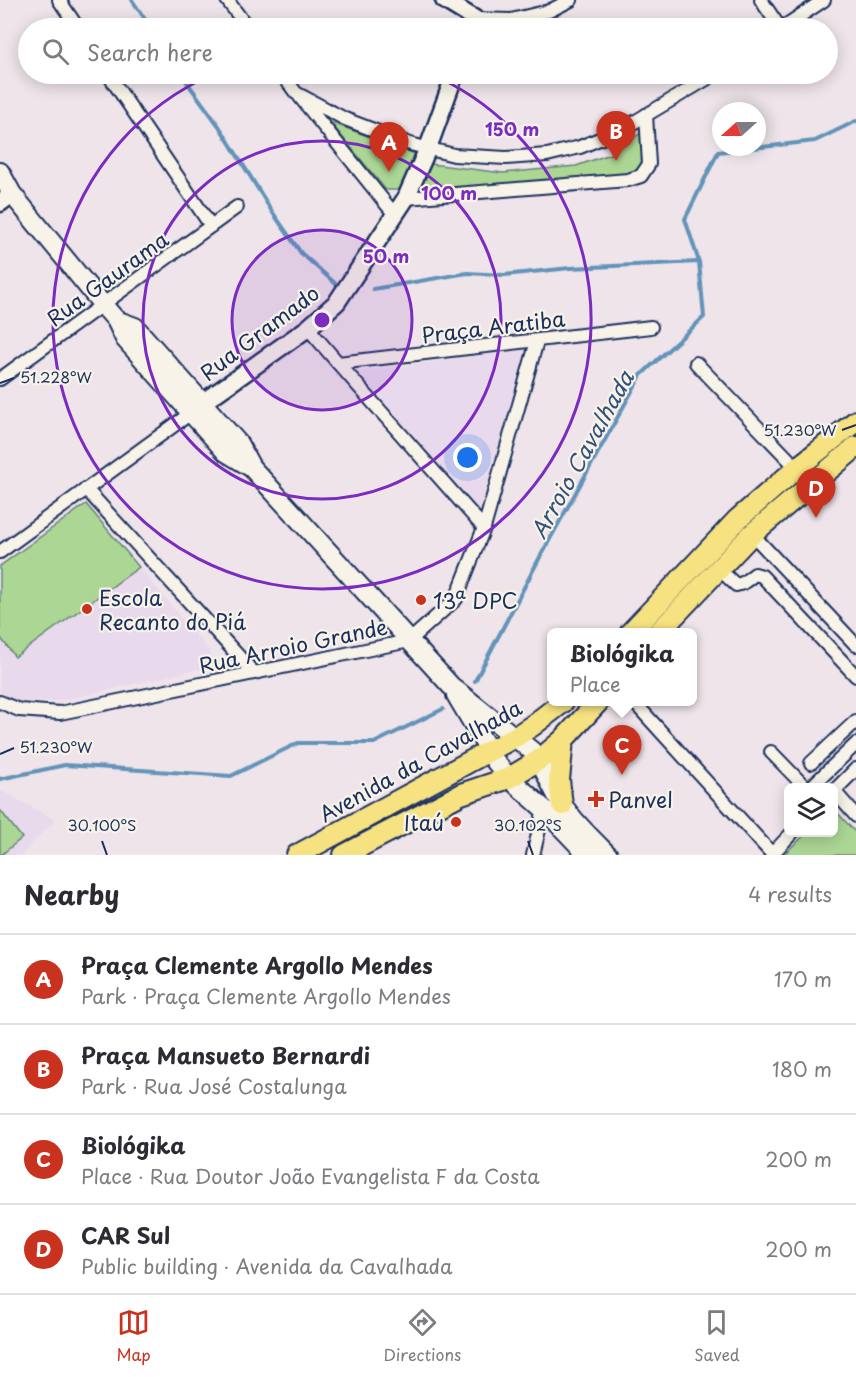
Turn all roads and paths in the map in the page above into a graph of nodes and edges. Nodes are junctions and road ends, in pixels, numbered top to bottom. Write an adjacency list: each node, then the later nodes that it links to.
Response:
1 (59, 0): 7 (street)
2 (227, 0): 8 (street)
3 (444, 0): 9 (street)
4 (571, 0): 10 (street)
5 (761, 0): 11 (street)
6 (824, 0): 12 (street)
7 (71, 18)
8 (240, 18)
9 (466, 18)
10 (520, 18)
11 (774, 18)
12 (796, 18)
13 (115, 84): 25 (street)
14 (289, 84): 17 (street)
15 (451, 84): 19 (street, Rua Gramado)
16 (698, 84): 18 (street)
17 (296, 93): 19 (street); 24 (street)
18 (646, 115): 19 (street); 21 (street)
19 (428, 148): 21 (street, Rua Gramado)
20 (0, 172): 22 (main road)
21 (406, 198): 24 (street, Rua Gramado)
22 (6, 199): 26 (main road)
23 (237, 207): 25 (street, Rua Gaurama)
24 (395, 215): 28 (street, Rua Gramado)
25 (211, 226): 26 (street, Rua Gaurama)
26 (103, 305): 32 (street, Rua Gaurama); 33 (main road)
27 (651, 327): 29 (street, Praça Aratiba)
28 (308, 328): 30 (street); 33 (street, Rua Gramado)
29 (537, 340): 30 (street, Praça Aratiba); 38 (street, Rua Arroio Grande)
30 (338, 363): 38 (street)
31 (696, 363): 36 (street)
32 (0, 379)
33 (196, 408): 37 (street, Rua Gramado); 44 (main road)
34 (856, 421): 36 (main road)
35 (856, 447): 39 (main road)
36 (797, 468): 42 (main road)
37 (86, 489): 40 (street, Rua Gramado); 46 (street)
38 (484, 528): 44 (street, Rua Arroio Grande)
39 (752, 534): 41 (main road); 45 (street)
40 (0, 552)
41 (719, 569): 43 (main road); 47 (street)
42 (636, 628)
43 (664, 628)
44 (409, 641): 46 (street, Rua Arroio Grande); 48 (main road)
45 (856, 645)
46 (254, 673): 49 (street, Rua Arroio Grande)
47 (856, 676)
48 (451, 686): 54 (main road); 57 (main road)
49 (0, 702)
50 (558, 706): 54 (main road, Avenida da Cavalhada)
51 (594, 706): 55 (main road)
52 (638, 706): 70 (street)
53 (856, 721): 60 (street)
54 (515, 737): 57 (main road, Avenida da Cavalhada); 59 (main road)
55 (563, 740): 59 (main road); 67 (main road)
56 (856, 744): 64 (street)
57 (489, 751): 62 (main road); 71 (main road, Avenida da Cavalhada)
58 (771, 752): 63 (street)
59 (539, 760): 62 (main road); 67 (main road)
60 (811, 763)
61 (856, 769): 65 (street)
62 (509, 778): 67 (main road); 72 (main road)
63 (803, 783)
64 (813, 783)
65 (838, 787)
66 (838, 796): 68 (street)
67 (553, 807): 73 (street); 74 (main road); 75 (main road)
68 (856, 816)
69 (787, 837): 70 (street)
70 (772, 854)
71 (297, 855)
72 (344, 855)
73 (533, 855)
74 (588, 855)
75 (608, 855)

